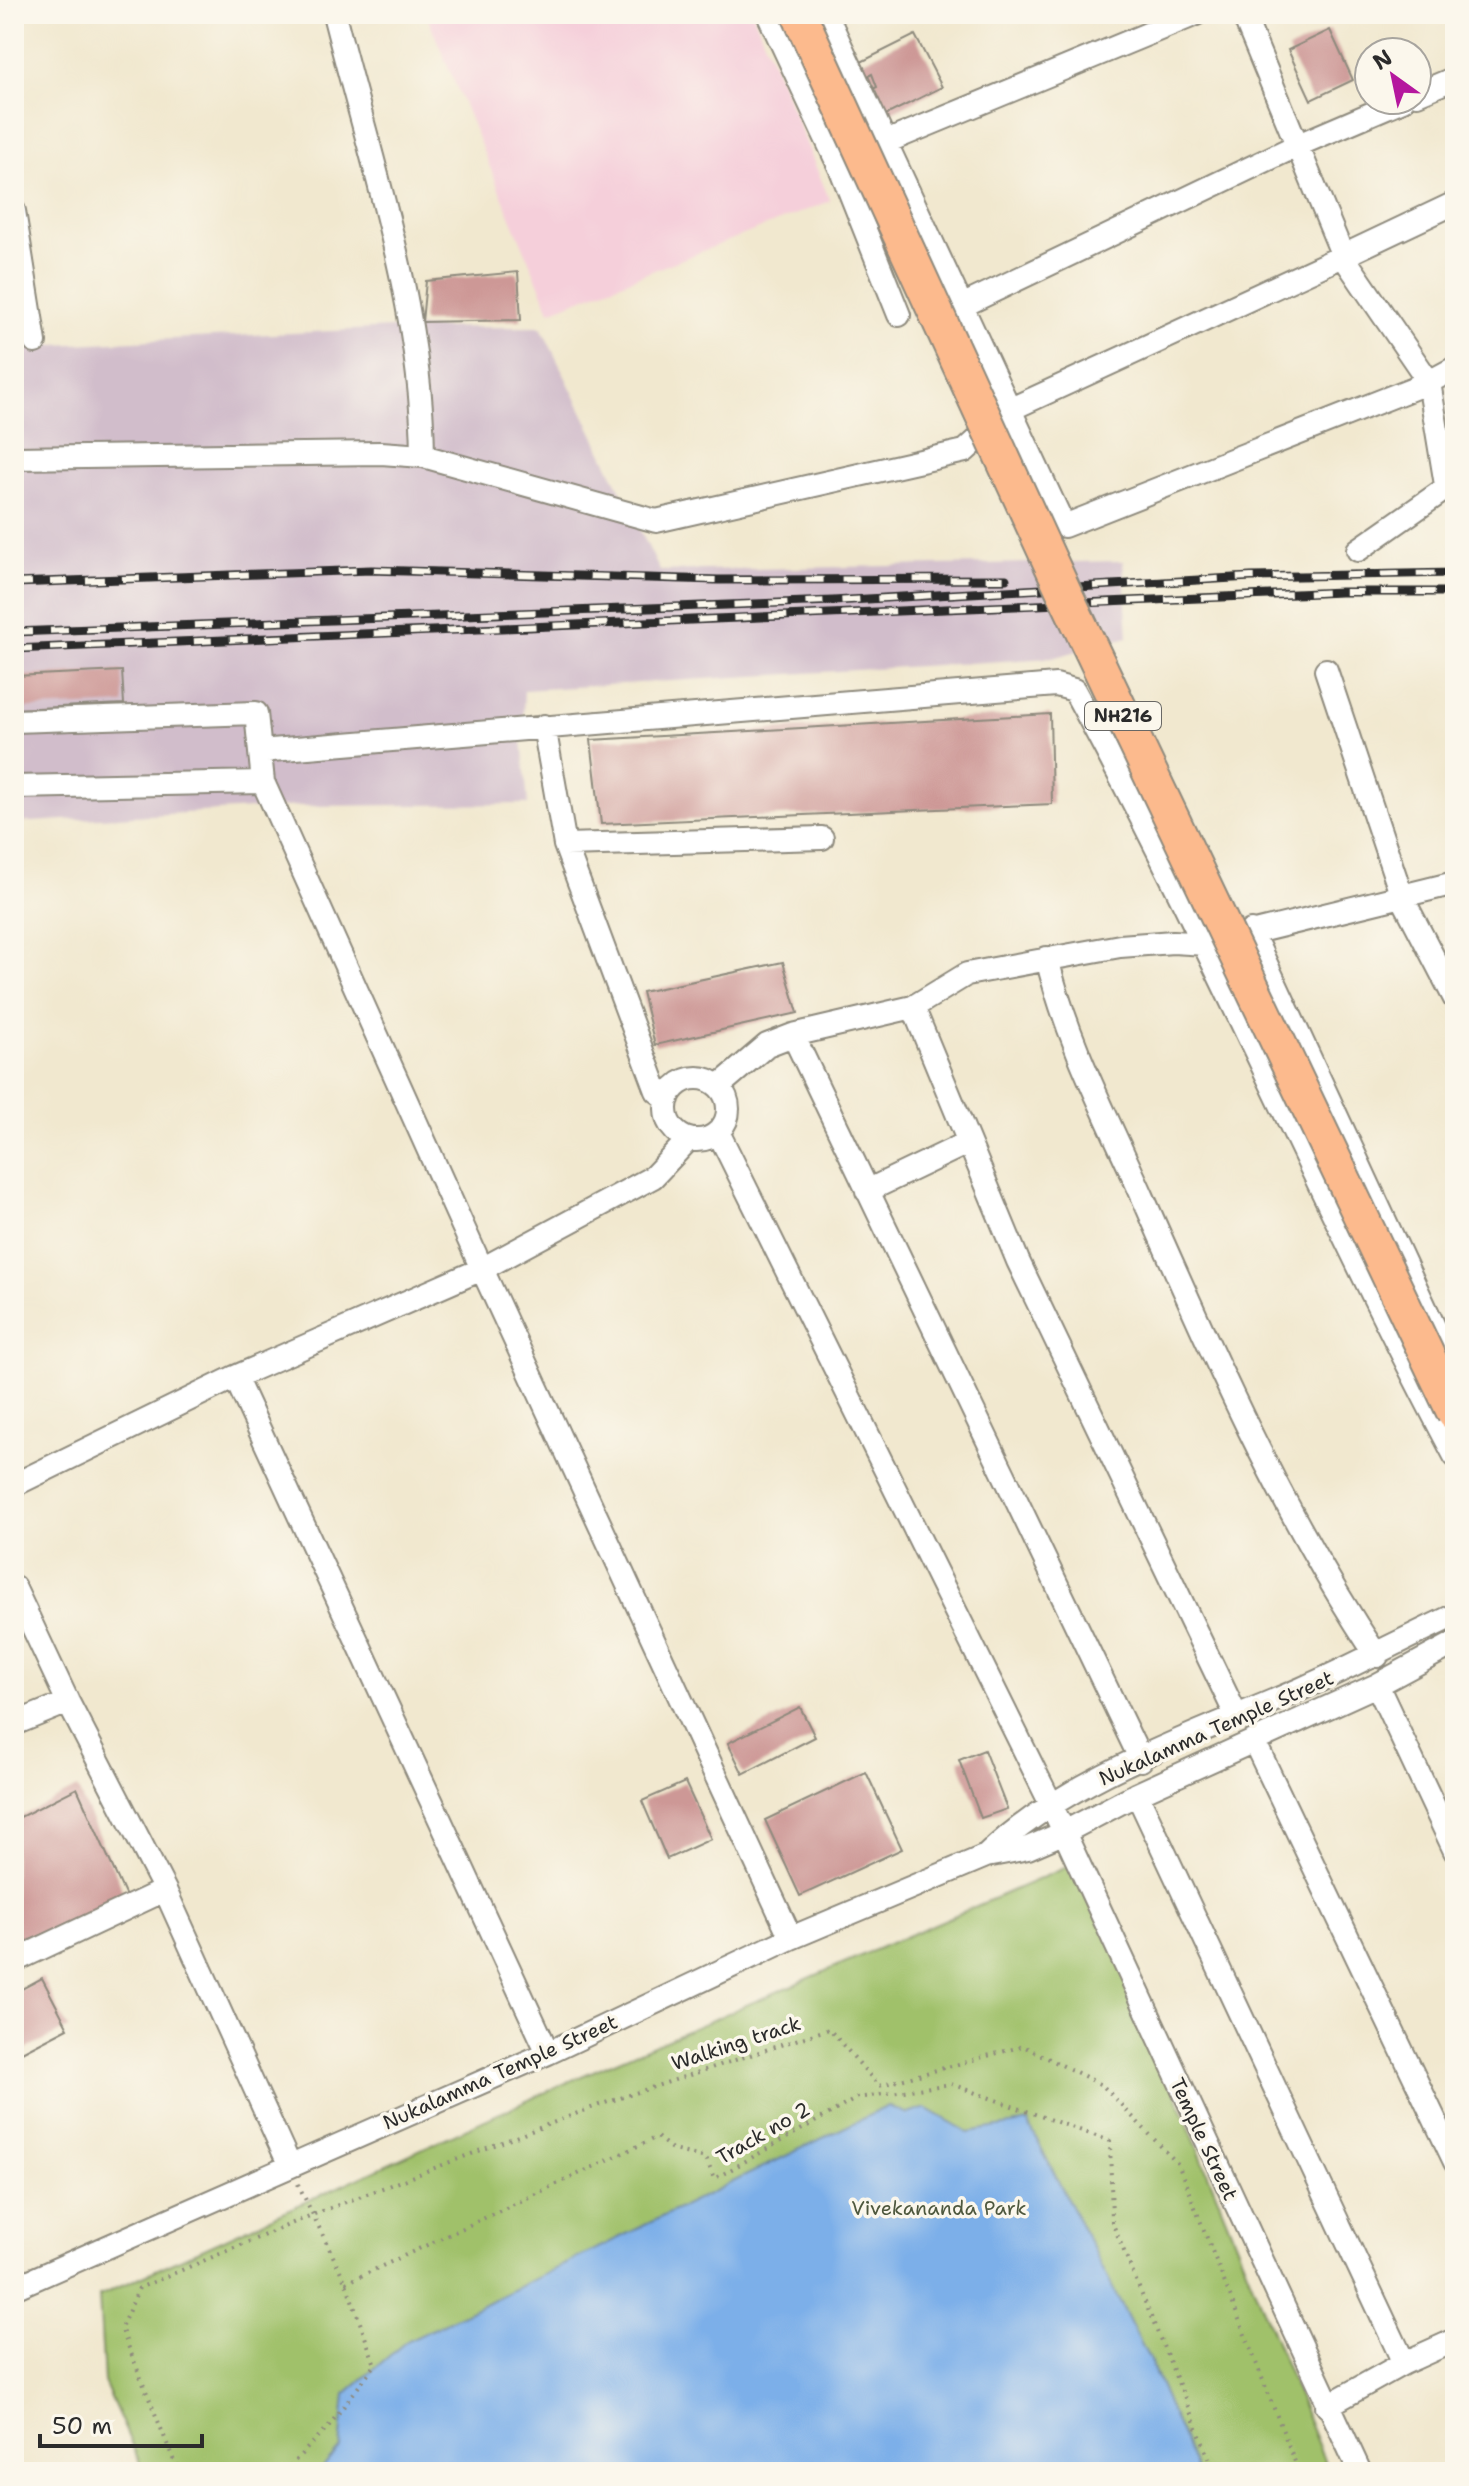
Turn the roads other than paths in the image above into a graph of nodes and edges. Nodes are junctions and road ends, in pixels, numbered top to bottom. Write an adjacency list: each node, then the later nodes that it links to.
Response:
1 (334, 14): 20 (street)
2 (768, 14): 15 (street)
3 (1196, 14): 9 (street)
4 (1243, 14): 10 (street)
5 (823, 15): 9 (street); 49 (highway, NH216, bridge)
6 (1455, 78): 7 (street)
7 (1433, 87)
8 (1366, 116): 10 (street)
9 (886, 142): 14 (street)
10 (1298, 145): 13 (street); 14 (street)
11 (1455, 203): 13 (street)
12 (14, 211): 16 (street)
13 (1343, 256): 18 (street); 19 (street)
14 (964, 305): 19 (street)
15 (899, 315)
16 (35, 342)
17 (1455, 368): 18 (street)
18 (1429, 382): 19 (street); 22 (street)
19 (1011, 409): 20 (street)
20 (423, 456): 21 (street)
21 (14, 458)
22 (1451, 484): 23 (street)
23 (1358, 550)
24 (1326, 670): 33 (street)
25 (14, 721): 27 (street)
26 (544, 726): 27 (street); 31 (street); 35 (street)
27 (260, 751): 28 (street)
28 (263, 782): 29 (street); 46 (street)
29 (14, 787)
30 (822, 838): 31 (street)
31 (565, 845): 41 (street)
32 (1455, 883): 33 (street)
33 (1402, 897): 34 (street); 37 (street)
34 (1251, 931): 35 (street); 47 (street)
35 (1206, 944): 36 (street); 50 (street)
36 (1047, 958): 38 (street); 56 (street)
37 (1455, 999)
38 (913, 1007): 39 (street); 44 (street)
39 (793, 1035): 40 (street); 45 (street)
40 (719, 1086): 41 (street); 42 (street)
41 (668, 1099): 43 (street)
42 (718, 1132): 43 (street); 64 (street, Temple Street)
43 (689, 1139): 46 (street)
44 (967, 1143): 45 (street); 59 (street)
45 (867, 1191): 62 (street)
46 (482, 1269): 48 (street); 69 (street)
47 (1455, 1372)
48 (235, 1377): 51 (street); 71 (street)
49 (1455, 1414)
50 (1455, 1456)
51 (14, 1485)
52 (14, 1587): 54 (street)
53 (1455, 1615): 56 (street, Nukalamma Temple Street)
54 (22, 1627): 58 (street)
55 (1455, 1643): 57 (street, Nukalamma Temple Street)
56 (1377, 1656): 59 (street, Nukalamma Temple Street)
57 (1377, 1685): 61 (street, Nukalamma Temple Street); 66 (street)
58 (68, 1702): 60 (street); 68 (street)
59 (1237, 1717): 62 (street, Nukalamma Temple Street)
60 (14, 1724)
61 (1254, 1741): 63 (street, Nukalamma Temple Street); 72 (street)
62 (1141, 1760): 64 (street, Nukalamma Temple Street)
63 (1137, 1794): 65 (street, Nukalamma Temple Street); 76 (street)
64 (1051, 1804): 65 (street, Temple Street); 67 (street, Nukalamma Temple Street)
65 (1063, 1833): 67 (street, Nukalamma Temple Street); 77 (street, Temple Street)
66 (1455, 1851)
67 (986, 1856): 69 (street, Nukalamma Temple Street)
68 (165, 1890): 70 (street); 73 (street)
69 (791, 1938): 71 (street, Nukalamma Temple Street)
70 (14, 1961)
71 (548, 2053): 73 (street, Nukalamma Temple Street)
72 (1455, 2162)
73 (290, 2166): 74 (street, Nukalamma Temple Street)
74 (14, 2288)
75 (1455, 2340): 76 (street)
76 (1404, 2363): 77 (street)
77 (1327, 2406): 78 (street, Temple Street)
78 (1360, 2472)

